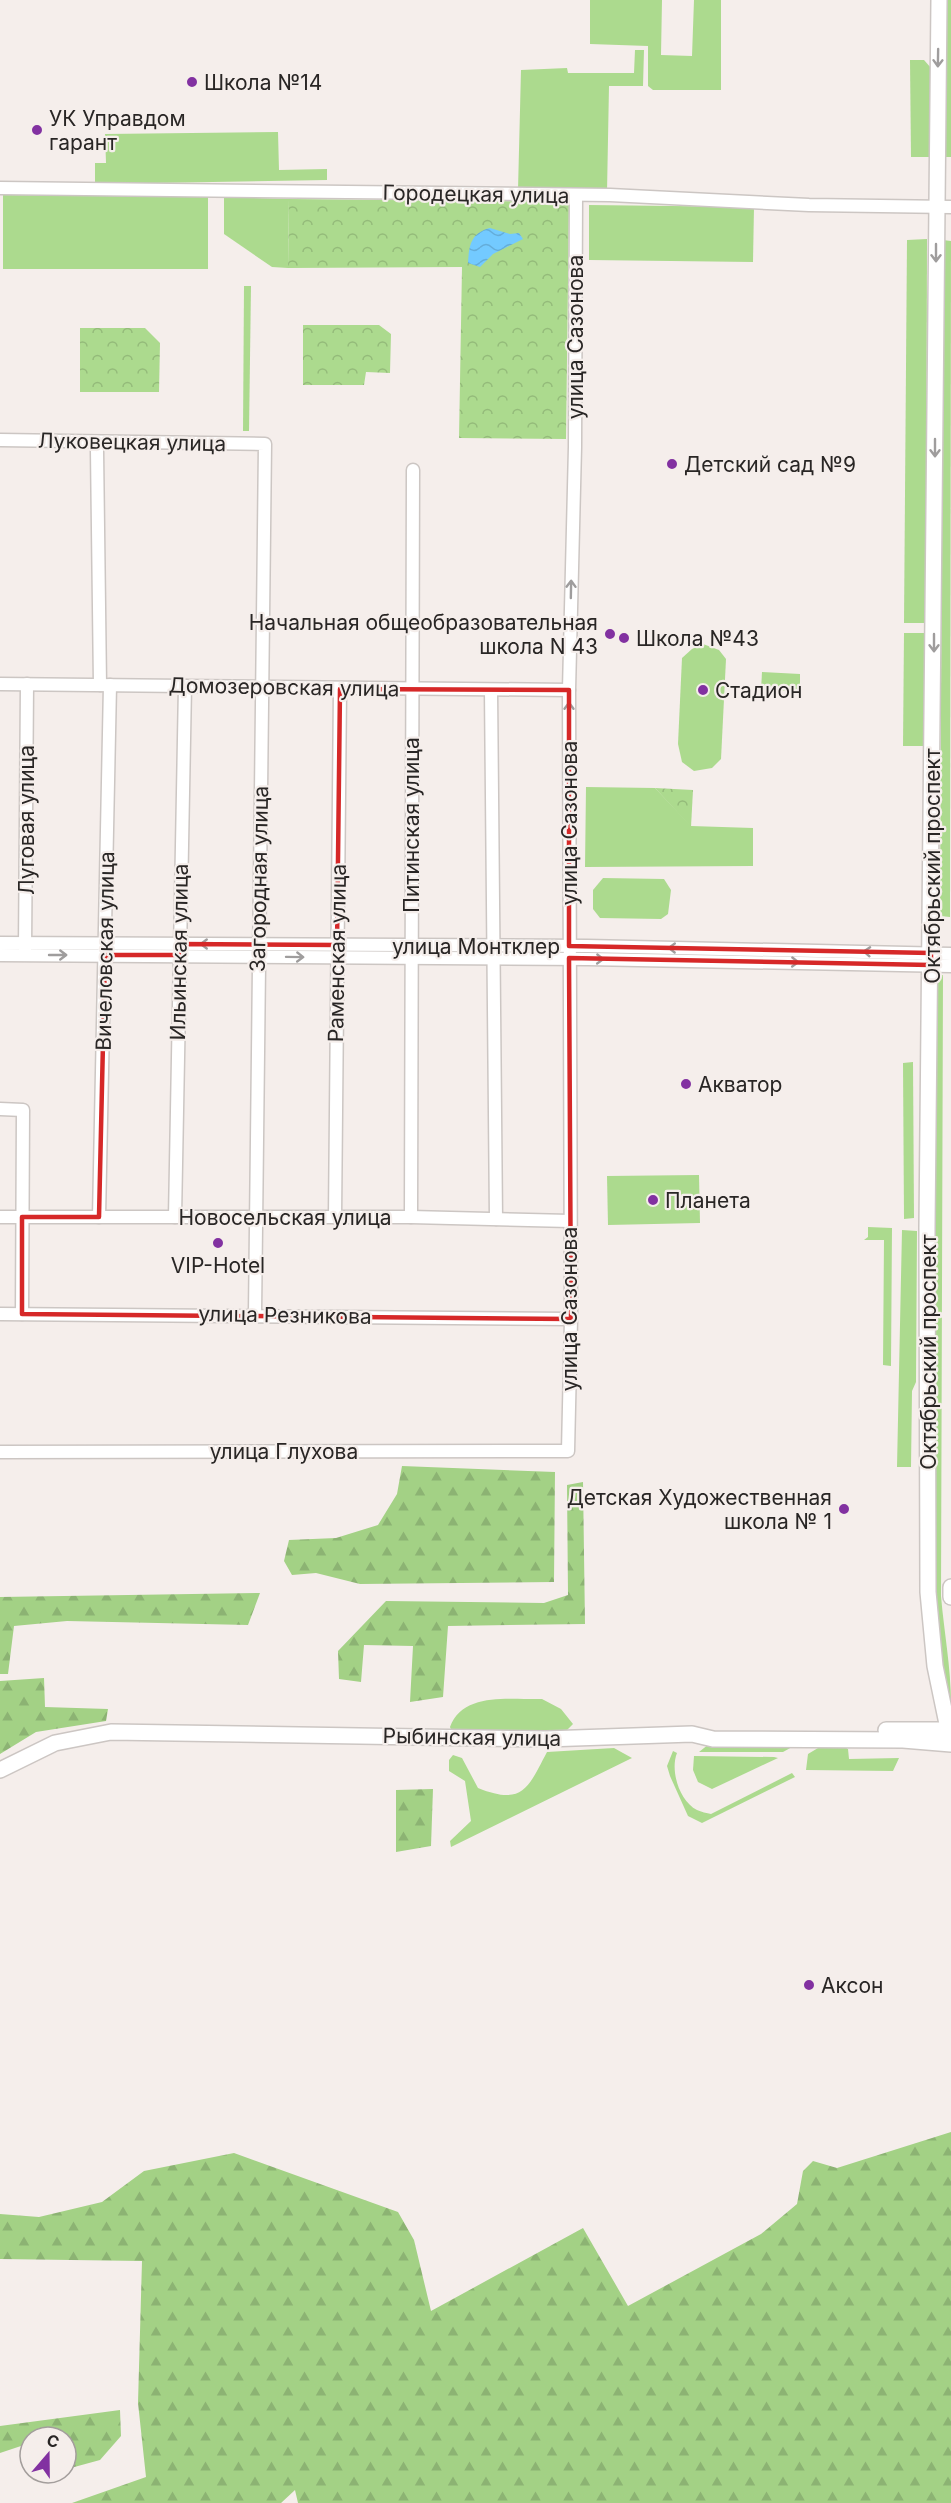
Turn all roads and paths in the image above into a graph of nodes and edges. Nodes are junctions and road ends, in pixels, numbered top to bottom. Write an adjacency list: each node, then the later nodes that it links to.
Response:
1 (939, 0): 4 (main road, Октябрьский проспект, one-way to 4)
2 (0, 188): 3 (street, Городецкая улица)
3 (576, 195): 4 (street, Городецкая улица); 17 (street, улица Сазонова, one-way to 3)
4 (943, 207): 29 (main road, Октябрьский проспект, one-way to 29)
5 (0, 440): 6 (street, Луковецкая улица)
6 (265, 444): 13 (street, Загородная улица)
7 (97, 450): 11 (street, Вичеловская улица)
8 (412, 470): 15 (street, Питинская улица)
9 (0, 684): 10 (street, Домозеровская улица)
10 (27, 684): 11 (street, Домозеровская улица); 19 (street, Луговая улица)
11 (105, 685): 12 (street, Домозеровская улица); 20 (street, Вичеловская улица)
12 (185, 686): 13 (street, Домозеровская улица); 21 (street, Ильинская улица)
13 (262, 687): 14 (street, Домозеровская улица); 22 (street, Загородная улица)
14 (340, 689): 15 (street, Домозеровская улица); 23 (street, Раменская улица)
15 (411, 689): 16 (street, Домозеровская улица); 24 (street, Питинская улица)
16 (491, 690): 17 (street, Домозеровская улица); 25 (street)
17 (569, 690): 26 (street, улица Сазонова, one-way to 17)
18 (0, 943): 19 (street, улица Монтклер)
19 (25, 949): 20 (street, улица Монтклер); 28 (street, улица Монтклер)
20 (105, 949): 21 (street, улица Монтклер); 34 (street, Вичеловская улица)
21 (179, 950): 22 (street, улица Монтклер); 35 (street, Ильинская улица)
22 (258, 950): 23 (street, улица Монтклер); 36 (street, Загородная улица)
23 (337, 951): 24 (street, улица Монтклер); 37 (street, Раменская улица)
24 (412, 951): 25 (street, улица Монтклер); 38 (street, Питинская улица)
25 (492, 952): 26 (street, улица Монтклер); 39 (street)
26 (569, 952): 29 (street, улица Монтклер); 40 (street, улица Сазонова)
27 (951, 954): 29 (street, улица Монтклер)
28 (0, 955)
29 (931, 959): 30 (street, улица Монтклер); 49 (main road, Октябрьский проспект)
30 (951, 966)
31 (0, 1109): 33 (street)
32 (0, 1217): 33 (street, Новосельская улица)
33 (22, 1217): 34 (street, Новосельская улица); 42 (street)
34 (99, 1217): 35 (street, Новосельская улица)
35 (175, 1217): 36 (street, Новосельская улица)
36 (256, 1217): 37 (street, Новосельская улица); 43 (street, Загородная улица)
37 (335, 1217): 38 (street, Новосельская улица)
38 (411, 1217): 39 (street, Новосельская улица)
39 (496, 1219): 40 (street, Новосельская улица)
40 (570, 1221): 44 (street, улица Сазонова)
41 (0, 1314): 42 (street, улица Резникова)
42 (22, 1314): 43 (street, улица Резникова)
43 (255, 1314): 44 (street, улица Резникова)
44 (571, 1319): 45 (street, улица Сазонова)
45 (568, 1451): 46 (street, улица Глухова)
46 (0, 1452)
47 (951, 1587): 48 (main road)
48 (951, 1597)
49 (950, 1737): 50 (main road, Рыбинская улица)
50 (0, 1770)

